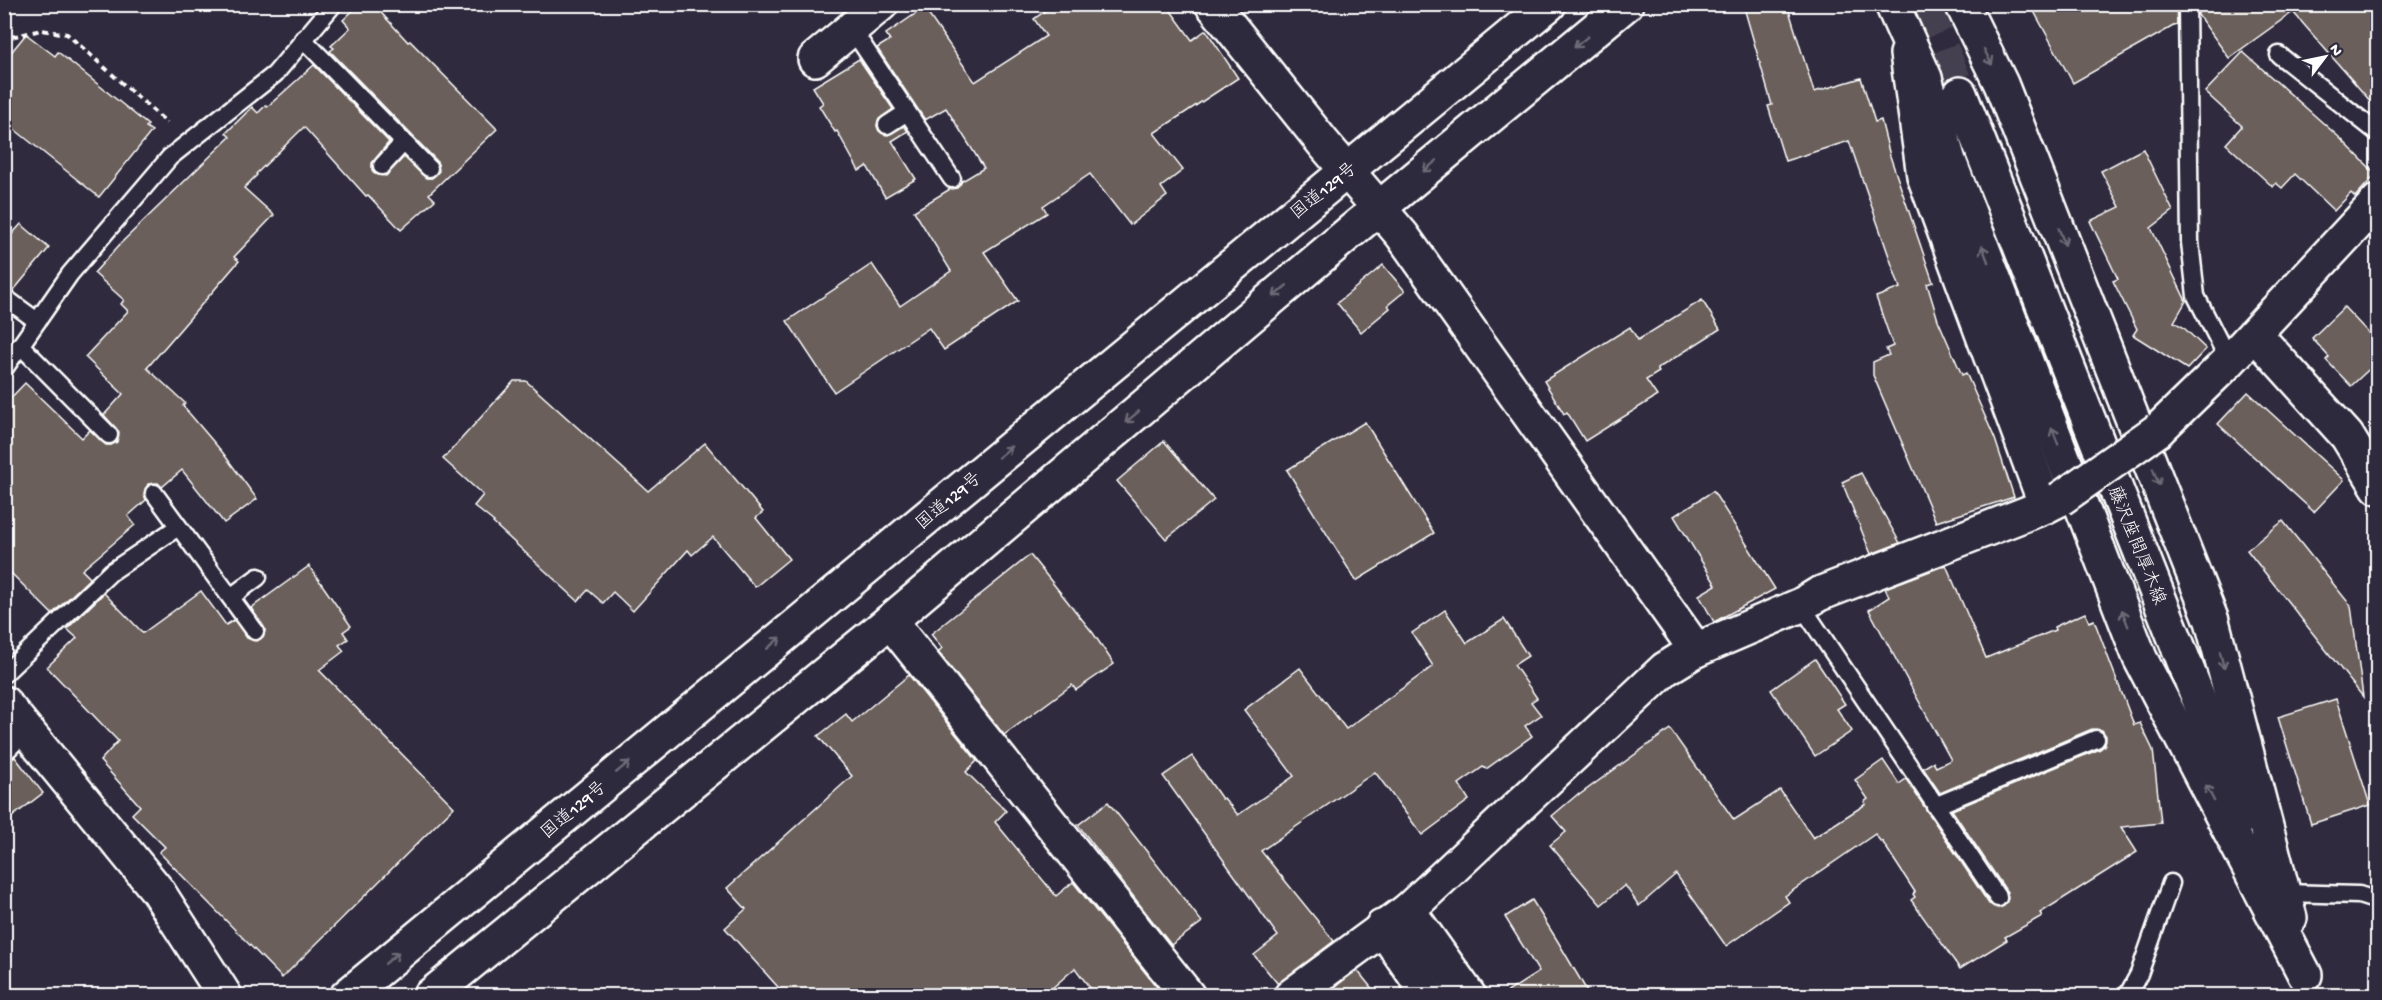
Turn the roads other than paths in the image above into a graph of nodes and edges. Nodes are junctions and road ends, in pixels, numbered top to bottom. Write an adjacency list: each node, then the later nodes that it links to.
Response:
1 (881, 4): 9 (main road)
2 (1212, 4): 20 (main road)
3 (1549, 4): 20 (main road, 国道129号)
4 (1626, 4): 23 (main road, one-way to 23)
5 (1962, 4): 47 (main road, one-way to 47)
6 (332, 6): 10 (lane)
7 (2190, 7): 28 (lane)
8 (1898, 18): 33 (main road); 51 (main road, one-way to 8)
9 (852, 29): 12 (main road); 14 (lane)
10 (303, 39): 17 (lane); 25 (lane)
11 (2279, 55): 16 (lane)
12 (815, 59)
13 (1960, 94): 51 (main road, 藤沢座間厚木線)
14 (907, 112): 15 (lane); 21 (lane)
15 (887, 126)
16 (2378, 134)
17 (403, 143): 18 (lane); 19 (lane)
18 (382, 166)
19 (429, 168)
20 (1347, 171): 23 (main road); 53 (main road, 国道129号, one-way to 20)
21 (952, 179)
22 (2378, 201): 26 (main road)
23 (1379, 208): 38 (main road, one-way to 38); 40 (main road)
24 (4, 297): 25 (lane)
25 (37, 321): 27 (lane)
26 (2255, 334): 28 (main road); 31 (main road)
27 (20, 345): 29 (lane); 30 (lane)
28 (2229, 361): 33 (main road, bridge)
29 (4, 369)
30 (109, 435)
31 (2378, 487)
32 (154, 493): 34 (lane)
33 (2053, 502): 37 (main road)
34 (178, 527): 36 (lane); 41 (lane)
35 (258, 577): 36 (lane)
36 (231, 597): 39 (lane)
37 (1801, 605): 40 (main road); 45 (lane)
38 (890, 621): 54 (main road); 55 (main road)
39 (255, 631)
40 (1696, 650): 50 (main road)
41 (4, 674)
42 (4, 703): 44 (main road)
43 (2096, 739): 45 (lane)
44 (15, 742): 52 (main road)
45 (1935, 806): 48 (lane)
46 (2171, 883): 59 (lane)
47 (2284, 893): 49 (lane); 51 (main road)
48 (1998, 898)
49 (2378, 901)
50 (1395, 919): 56 (main road); 57 (main road); 58 (main road)
51 (2309, 986)
52 (225, 996)
53 (346, 996)
54 (430, 996)
55 (1188, 996)
56 (1291, 996)
57 (1429, 996)
58 (1469, 996)
59 (2127, 996)

